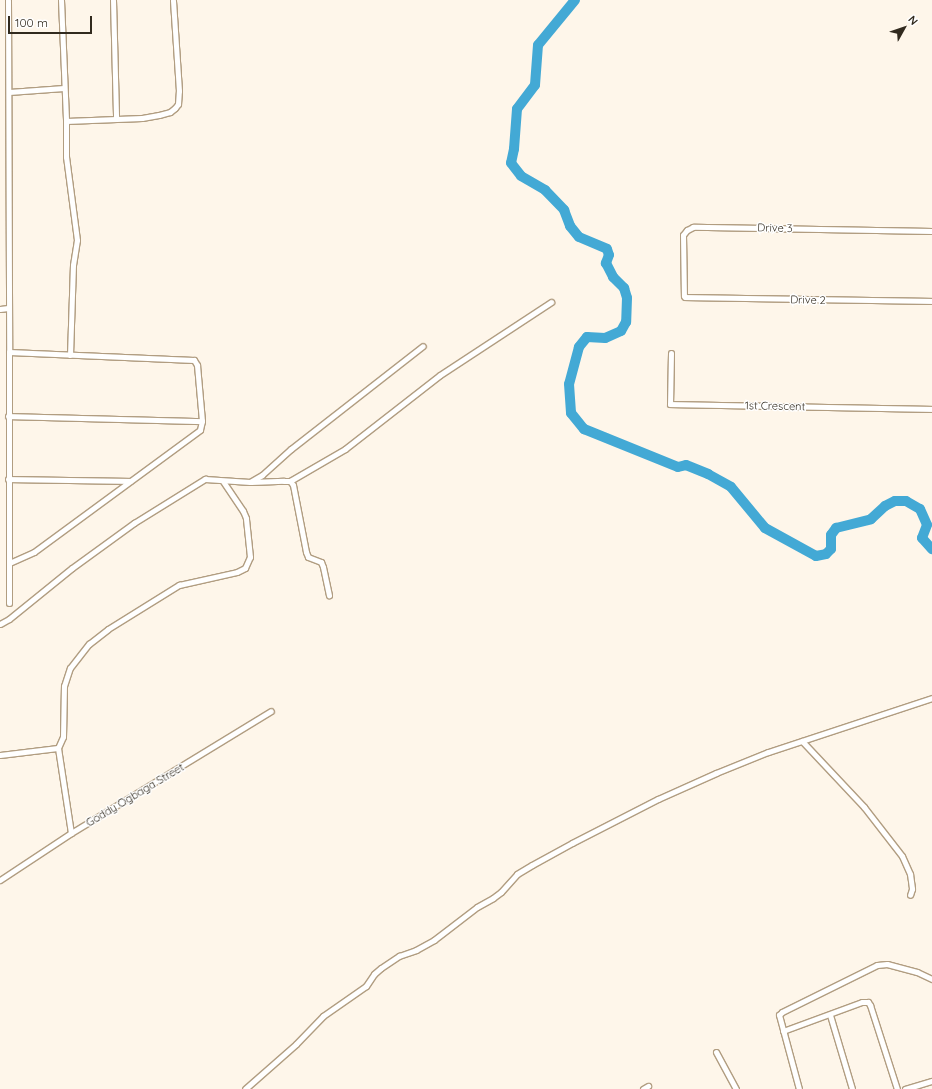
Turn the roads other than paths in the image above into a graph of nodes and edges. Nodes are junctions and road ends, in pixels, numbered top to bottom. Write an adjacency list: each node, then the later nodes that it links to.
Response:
1 (8, 0): 6 (street)
2 (61, 0): 5 (street)
3 (113, 0): 7 (street)
4 (173, 0): 7 (street)
5 (64, 88): 6 (street); 8 (street)
6 (9, 92): 13 (street)
7 (116, 118): 8 (street)
8 (66, 121): 18 (street)
9 (932, 232): 10 (street, Drive 3)
10 (684, 296): 11 (street, Drive 2)
11 (932, 301)
12 (551, 302): 25 (street)
13 (8, 308): 14 (street); 16 (street)
14 (0, 309)
15 (423, 346): 26 (street)
16 (9, 352): 18 (street); 20 (street)
17 (671, 353): 19 (street, 1st Crescent)
18 (70, 355): 21 (street)
19 (932, 409)
20 (8, 416): 21 (street); 22 (street)
21 (202, 421): 23 (street)
22 (8, 479): 23 (street); 27 (street)
23 (130, 481): 27 (street)
24 (223, 481): 26 (street); 30 (street); 34 (street)
25 (290, 481): 26 (street); 28 (street)
26 (250, 482)
27 (9, 563): 29 (street)
28 (329, 595)
29 (9, 603)
30 (0, 624)
31 (932, 698): 33 (street)
32 (271, 711): 36 (street, Goddy Ogbaga Street)
33 (802, 741): 38 (street); 44 (street)
34 (58, 748): 35 (street); 36 (street)
35 (0, 755)
36 (71, 834): 37 (street, Goddy Ogbaga Street)
37 (0, 880)
38 (910, 895)
39 (932, 979): 41 (street)
40 (830, 1015): 41 (street); 47 (street); 48 (street)
41 (783, 1031): 46 (street)
42 (716, 1052): 45 (street)
43 (932, 1081): 49 (street)
44 (245, 1089)
45 (736, 1089)
46 (798, 1089)
47 (852, 1089)
48 (897, 1089)
49 (905, 1089)

